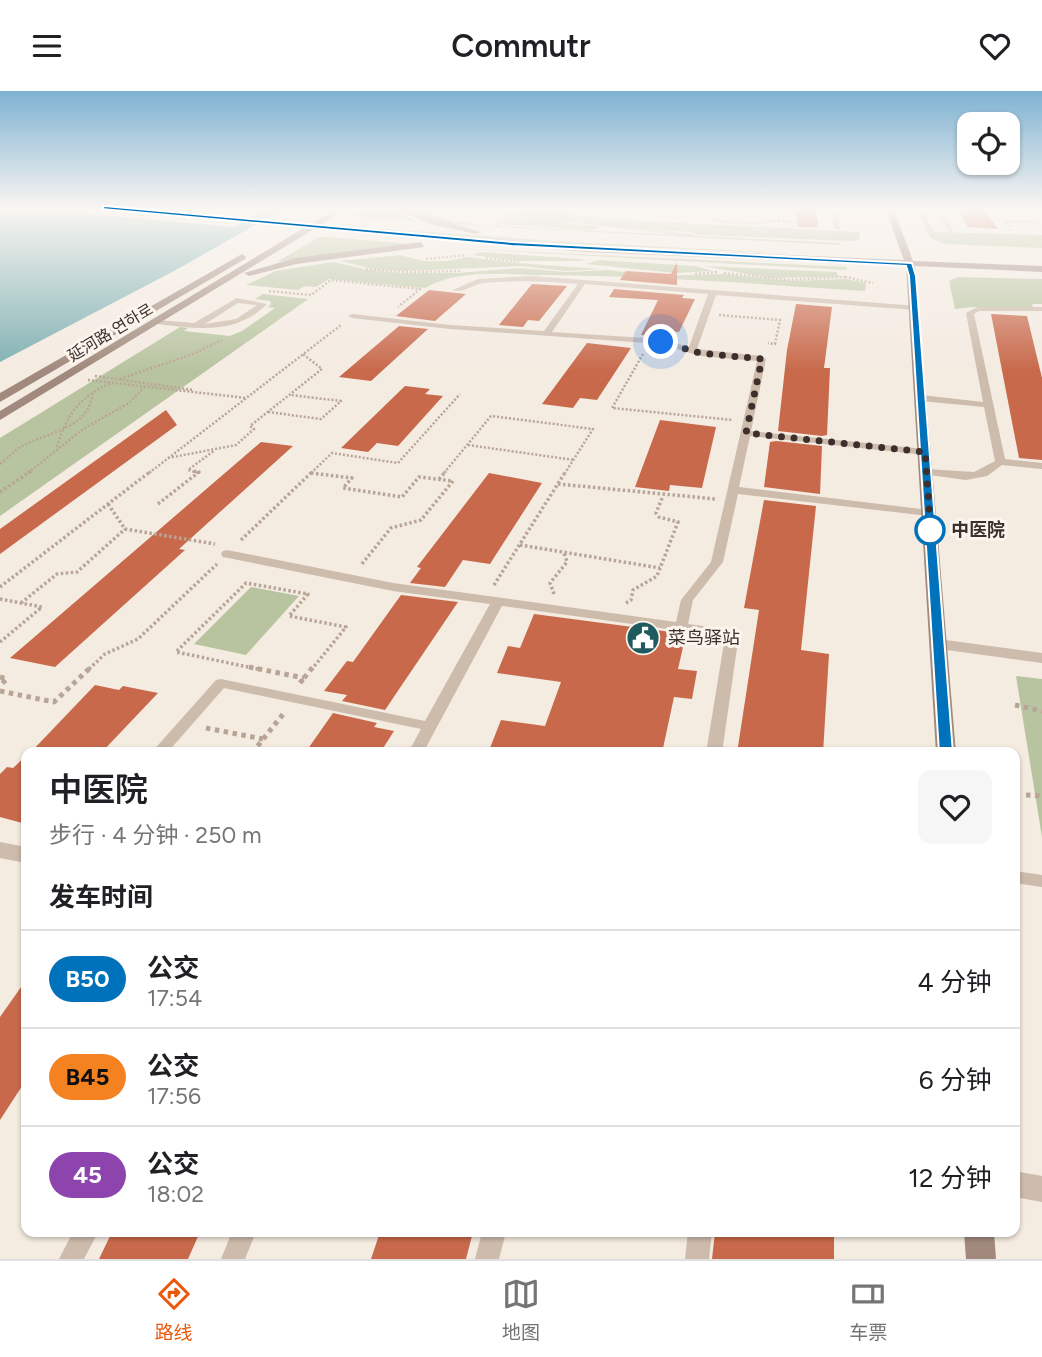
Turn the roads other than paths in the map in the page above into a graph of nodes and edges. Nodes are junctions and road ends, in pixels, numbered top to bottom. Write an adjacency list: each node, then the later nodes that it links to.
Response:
1 (238, 263): 18 (main road, 延河路 연하로)
2 (253, 263): 8 (main road, 延河路 연하로)
3 (291, 263): 8 (main road)
4 (908, 263): 11 (main road)
5 (975, 263): 6 (main road)
6 (1042, 267)
7 (584, 281): 9 (lane); 10 (lane); 16 (lane)
8 (226, 282): 14 (main road, 延河路 연하로)
9 (457, 290)
10 (713, 291): 11 (lane); 17 (lane)
11 (915, 307): 19 (main road)
12 (1042, 309): 20 (lane)
13 (352, 316): 16 (lane)
14 (158, 322): 15 (lane); 21 (main road, 延河路 연하로)
15 (196, 326): 15 (lane)
16 (547, 333): 17 (lane)
17 (692, 350): 22 (lane)
18 (0, 398)
19 (921, 398): 20 (lane); 23 (main road)
20 (989, 405): 24 (lane)
21 (0, 416)
22 (747, 427): 23 (lane); 27 (lane)
23 (925, 452): 26 (main road)
24 (1000, 462): 25 (lane); 26 (lane)
25 (1042, 466)
26 (926, 472): 28 (main road)
27 (732, 495): 28 (lane); 31 (lane)
28 (929, 513): 32 (main road)
29 (223, 549): 30 (lane)
30 (491, 602): 31 (lane); 34 (lane)
31 (681, 627): 37 (lane)
32 (938, 644): 33 (street); 38 (main road)
33 (1042, 658)
34 (429, 726): 35 (lane); 36 (lane)
35 (163, 747)
36 (418, 747)
37 (715, 747)
38 (946, 747)
39 (0, 850): 40 (street)
40 (21, 854)
41 (1020, 878): 42 (lane)
42 (1042, 881)
43 (1020, 1185): 44 (street)
44 (1042, 1189)
45 (83, 1237): 50 (lane)
46 (242, 1237): 51 (lane)
47 (493, 1237): 52 (lane)
48 (699, 1237): 53 (lane)
49 (979, 1237): 54 (main road)
50 (71, 1259)
51 (233, 1259)
52 (487, 1259)
53 (697, 1259)
54 (981, 1259)

